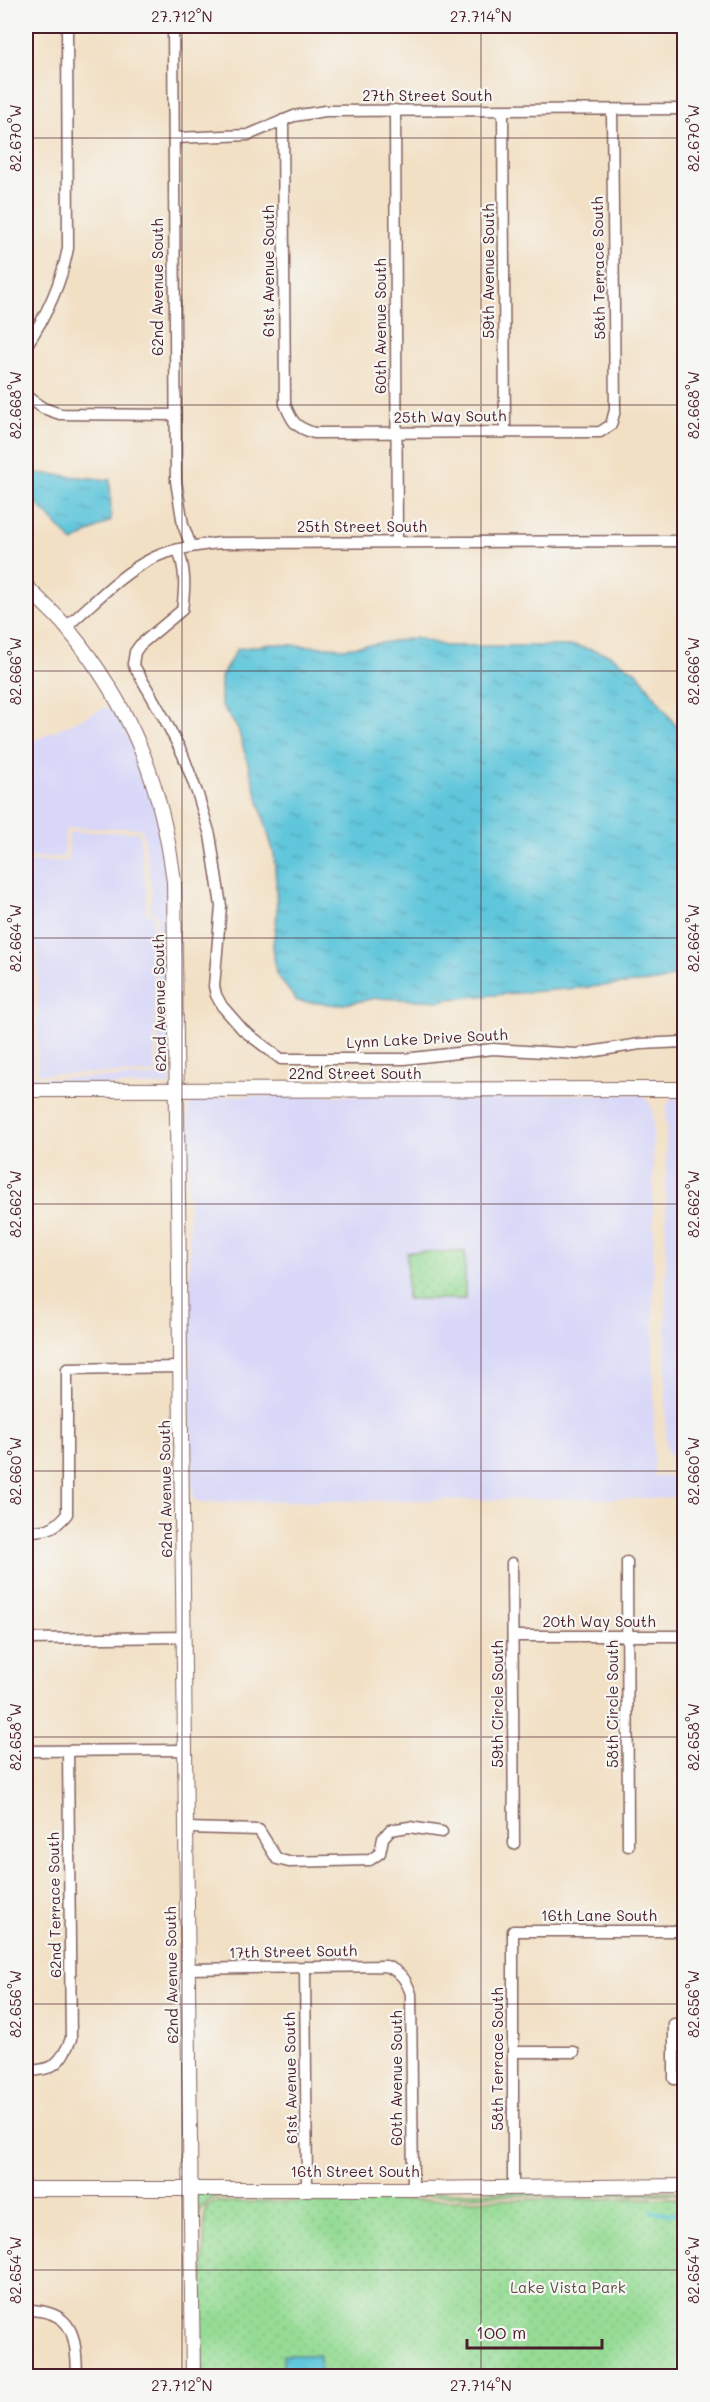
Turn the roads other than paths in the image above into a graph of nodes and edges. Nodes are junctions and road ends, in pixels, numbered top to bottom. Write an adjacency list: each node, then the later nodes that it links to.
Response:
1 (67, 26): 9 (street)
2 (173, 26): 8 (street, 62nd Avenue South)
3 (684, 109): 4 (street, 27th Street South)
4 (612, 110): 6 (street, 27th Street South); 13 (street, 58th Terrace South)
5 (395, 111): 6 (street, 27th Street South); 7 (street, 27th Street South); 15 (street, 60th Avenue South)
6 (503, 111): 14 (street, 59th Avenue South)
7 (283, 120): 8 (street, 27th Street South); 12 (street, 61st Avenue South)
8 (175, 138): 11 (street, 62nd Avenue South)
9 (26, 346)
10 (26, 396): 11 (street)
11 (175, 415): 18 (street, 62nd Avenue South)
12 (291, 420): 15 (street, 25th Way South)
13 (611, 425): 14 (street, 25th Way South)
14 (505, 431): 15 (street, 25th Way South)
15 (396, 432): 16 (street, 60th Avenue South)
16 (397, 542): 17 (street, 25th Street South); 18 (street, 25th Street South)
17 (684, 542)
18 (190, 546): 19 (street, 25th Street South)
19 (178, 550): 21 (street, 25th Street South); 22 (street, Lynn Lake Drive South)
20 (26, 586): 21 (street, 62nd Avenue South)
21 (66, 627): 25 (street, 62nd Avenue South)
22 (684, 1042)
23 (684, 1089): 25 (street, 22nd Street South)
24 (26, 1090): 25 (street, 22nd Street South)
25 (178, 1090): 26 (street, 62nd Avenue South)
26 (180, 1367): 27 (street); 32 (street, 62nd Avenue South)
27 (26, 1532)
28 (627, 1562): 33 (street, 58th Circle South)
29 (512, 1563): 30 (street, 59th Circle South)
30 (513, 1636): 33 (street, 20th Way South); 40 (street, 59th Circle South)
31 (684, 1636): 33 (street, 20th Way South)
32 (184, 1637): 34 (street); 35 (street, 62nd Avenue South)
33 (627, 1637): 41 (street, 58th Circle South)
34 (26, 1639)
35 (186, 1750): 37 (street); 38 (street, 62nd Avenue South)
36 (26, 1751): 37 (street)
37 (68, 1751): 51 (street, 62nd Terrace South)
38 (187, 1828): 39 (street); 45 (street, 62nd Avenue South)
39 (442, 1832)
40 (514, 1844)
41 (628, 1846)
42 (513, 1931): 43 (street, 16th Lane South); 49 (street, 58th Terrace South)
43 (684, 1931)
44 (305, 1967): 45 (street, 17th Street South); 46 (street, 17th Street South); 56 (street, 61st Avenue South)
45 (188, 1968): 55 (street, 62nd Avenue South)
46 (397, 1971): 57 (street, 60th Avenue South)
47 (684, 2024): 48 (street)
48 (679, 2051): 52 (street)
49 (513, 2052): 50 (street); 54 (street, 58th Terrace South)
50 (574, 2052)
51 (26, 2071)
52 (684, 2079)
53 (684, 2186): 54 (street, 16th Street South)
54 (513, 2187): 57 (street, 16th Street South)
55 (191, 2189): 56 (street, 16th Street South); 58 (street, 16th Street South); 61 (street, 62nd Avenue South)
56 (308, 2189): 57 (street, 16th Street South)
57 (412, 2189)
58 (26, 2190)
59 (26, 2310): 60 (street)
60 (77, 2376)
61 (193, 2376)

